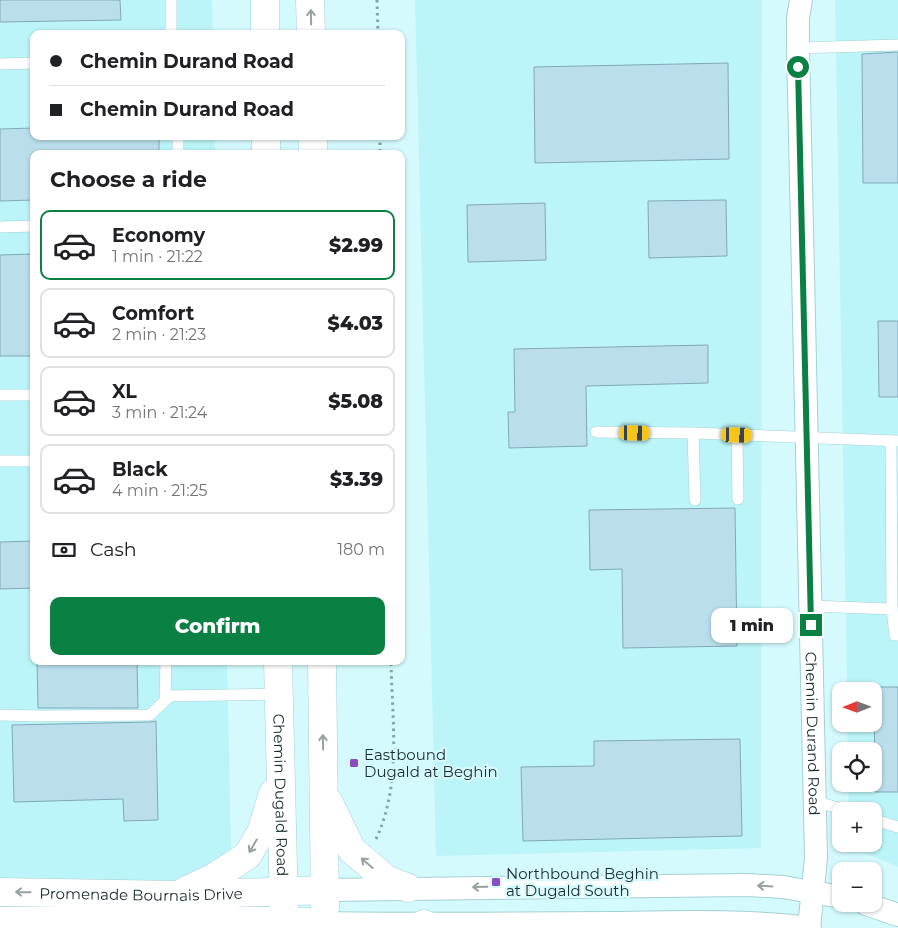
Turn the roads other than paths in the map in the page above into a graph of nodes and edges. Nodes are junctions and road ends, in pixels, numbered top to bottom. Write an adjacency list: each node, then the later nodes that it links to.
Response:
1 (171, 0): 5 (lane)
2 (265, 0): 6 (main road)
3 (310, 0): 7 (main road, one-way to 3)
4 (801, 0): 9 (street, Chemin Durand Road)
5 (171, 30)
6 (265, 30)
7 (311, 30)
8 (898, 45): 9 (lane)
9 (798, 48): 19 (street, Chemin Durand Road)
10 (30, 63): 11 (lane)
11 (0, 64)
12 (30, 226): 13 (lane)
13 (0, 227)
14 (30, 395): 15 (lane)
15 (0, 396)
16 (596, 432): 17 (lane)
17 (693, 433): 18 (lane); 24 (lane)
18 (737, 435): 19 (lane); 23 (lane)
19 (807, 437): 20 (lane); 25 (street, Chemin Durand Road)
20 (895, 441): 26 (lane)
21 (0, 461): 22 (lane)
22 (30, 461)
23 (738, 499)
24 (695, 500)
25 (811, 606): 26 (lane); 36 (street, Chemin Durand Road)
26 (892, 609): 27 (lane)
27 (898, 635)
28 (166, 665): 32 (lane)
29 (278, 665): 31 (main road, Chemin Dugald Road)
30 (322, 665): 35 (main road, one-way to 30)
31 (279, 694): 32 (lane); 34 (main road, Chemin Dugald Road)
32 (170, 696): 33 (lane)
33 (0, 715)
34 (280, 767): 41 (main road, Chemin Dugald Road); 47 (main road, one-way to 47)
35 (324, 791): 40 (main road, one-way to 35); 42 (main road)
36 (815, 801): 37 (lane); 44 (street, Chemin Durand Road)
37 (832, 806)
38 (882, 822): 39 (lane)
39 (898, 827)
40 (408, 888): 42 (street); 44 (street, one-way to 40)
41 (283, 890): 42 (main road, Promenade Bournais Drive); 47 (main road, Promenade Bournais Drive); 50 (main road, Chemin Dugald Road)
42 (325, 890): 52 (main road)
43 (0, 892): 47 (main road, Promenade Bournais Drive, one-way to 43)
44 (813, 892): 45 (street); 55 (street, Chemin Durand Road)
45 (832, 895)
46 (882, 910): 48 (street)
47 (182, 915): 49 (main road, Promenade Bournais Drive); 50 (main road, Promenade Bournais Drive)
48 (898, 915)
49 (0, 921)
50 (284, 925): 52 (main road, Promenade Bournais Drive)
51 (688, 925): 53 (street); 54 (street)
52 (326, 926): 53 (street)
53 (421, 926)
54 (748, 926): 55 (street)
55 (810, 928)

